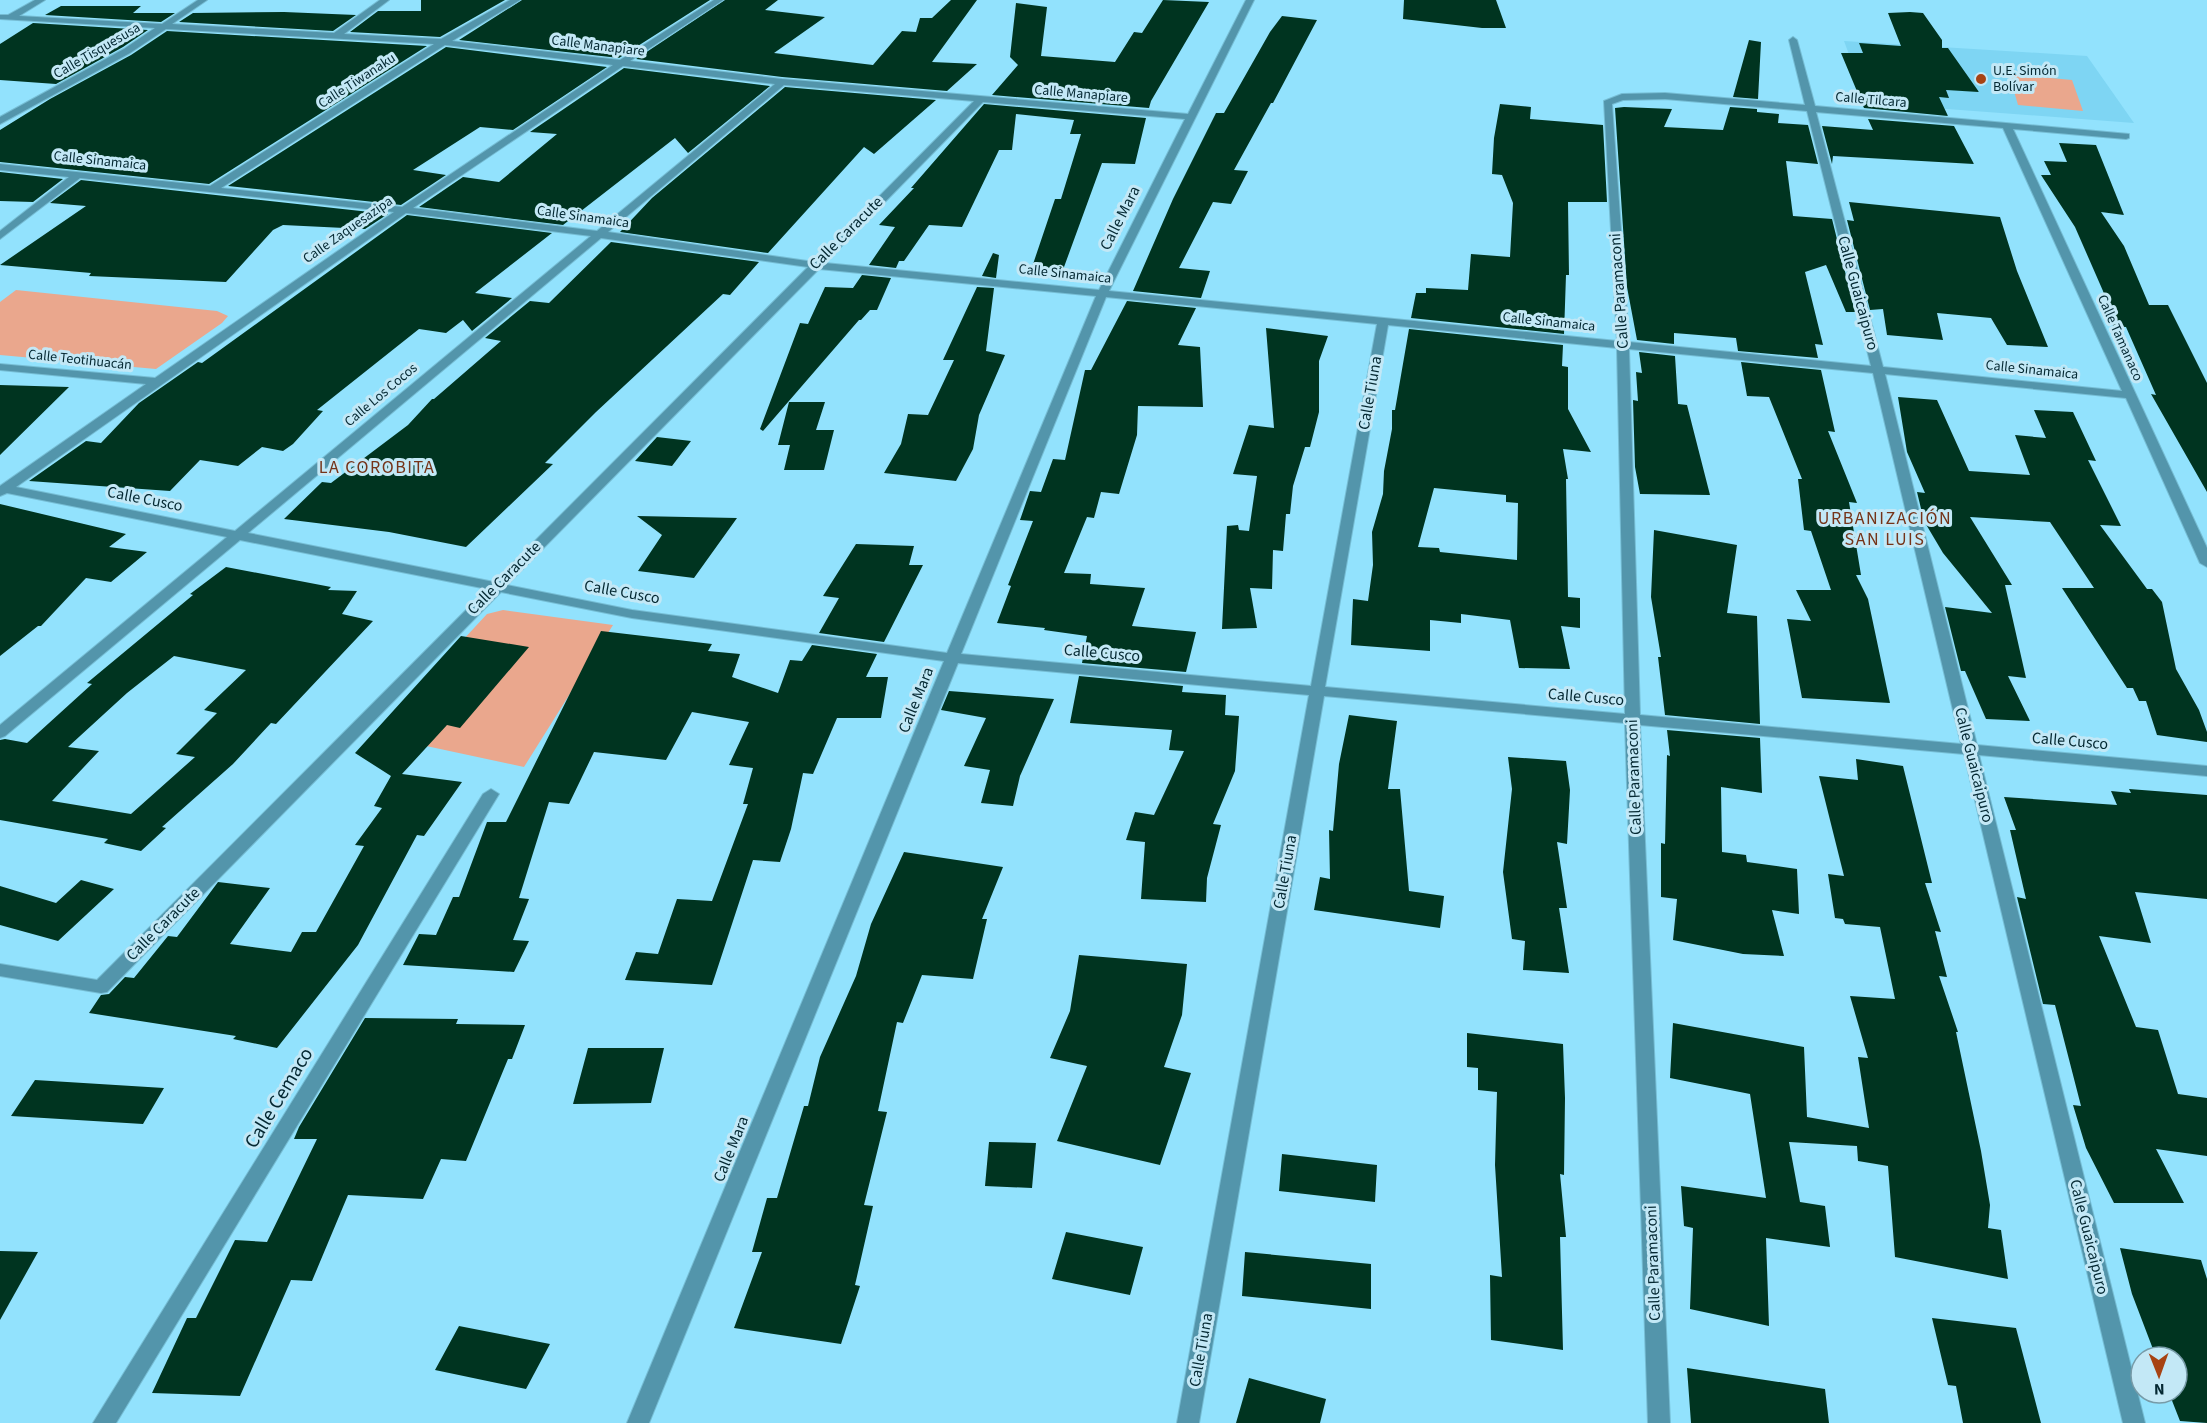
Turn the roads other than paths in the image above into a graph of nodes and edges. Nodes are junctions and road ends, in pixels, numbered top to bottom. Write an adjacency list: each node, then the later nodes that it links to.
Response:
1 (41, 0): 7 (street)
2 (203, 0): 8 (street, Calle Tisquesusa)
3 (385, 0): 9 (street)
4 (516, 0): 11 (street, Calle Tiwanaku)
5 (719, 0): 12 (street, Calle Zaquesazipa)
6 (1250, 0): 17 (street, Calle Mara)
7 (3, 19): 8 (street, Calle Manapiare)
8 (167, 26): 9 (street, Calle Manapiare); 18 (street, Calle Tisquesusa)
9 (336, 36): 11 (street, Calle Manapiare)
10 (1793, 40): 16 (street, Calle Guaicaipuro)
11 (442, 42): 12 (street, Calle Manapiare); 23 (street, Calle Tiwanaku)
12 (621, 63): 13 (street, Calle Manapiare); 24 (street, Calle Zaquesazipa)
13 (782, 82): 14 (street, Calle Manapiare); 25 (street, Calle Los Cocos)
14 (981, 99): 17 (street, Calle Manapiare); 27 (street, Calle Caracute)
15 (1613, 99): 16 (street, Calle Tilcara); 30 (street, Calle Paramaconi)
16 (1809, 109): 19 (street, Calle Tilcara); 32 (street, Calle Guaicaipuro)
17 (1191, 117): 28 (street, Calle Mara)
18 (0, 121)
19 (2007, 126): 20 (street, Calle Tilcara); 34 (street, Calle Tamanaco)
20 (2126, 136)
21 (0, 167): 22 (street, Calle Sinamaica)
22 (79, 174): 23 (street, Calle Sinamaica); 26 (street)
23 (214, 188): 24 (street, Calle Sinamaica)
24 (404, 210): 25 (street, Calle Sinamaica); 33 (street, Calle Zaquesazipa)
25 (598, 234): 27 (street, Calle Sinamaica); 36 (street, Calle Los Cocos)
26 (0, 236)
27 (815, 265): 28 (street, Calle Sinamaica); 38 (street, Calle Caracute)
28 (1103, 292): 29 (street, Calle Sinamaica); 39 (street, Calle Mara)
29 (1383, 320): 30 (street, Calle Sinamaica); 40 (street, Calle Tiuna)
30 (1623, 344): 32 (street, Calle Sinamaica); 41 (street, Calle Paramaconi)
31 (0, 367): 33 (street, Calle Teotihuacán)
32 (1878, 370): 34 (street, Calle Sinamaica); 43 (street, Calle Guaicaipuro)
33 (157, 382): 35 (street, Calle Zaquesazipa)
34 (2129, 395): 37 (street, Calle Tamanaco)
35 (3, 491): 36 (street, Calle Cusco)
36 (235, 535): 38 (street, Calle Cusco); 42 (street, Calle Los Cocos)
37 (2207, 563)
38 (495, 587): 39 (street, Calle Cusco); 46 (street, Calle Caracute)
39 (953, 658): 40 (street, Calle Cusco); 48 (street, Calle Mara)
40 (1317, 691): 41 (street, Calle Cusco); 49 (street, Calle Tiuna)
41 (1632, 719): 43 (street, Calle Cusco); 50 (street, Calle Paramaconi)
42 (0, 734)
43 (1970, 750): 44 (street, Calle Cusco); 51 (street, Calle Guaicaipuro)
44 (2207, 771)
45 (491, 794): 47 (street, Calle Cemaco)
46 (0, 970)
47 (104, 1423)
48 (638, 1423)
49 (1188, 1423)
50 (1659, 1423)
51 (2134, 1423)

